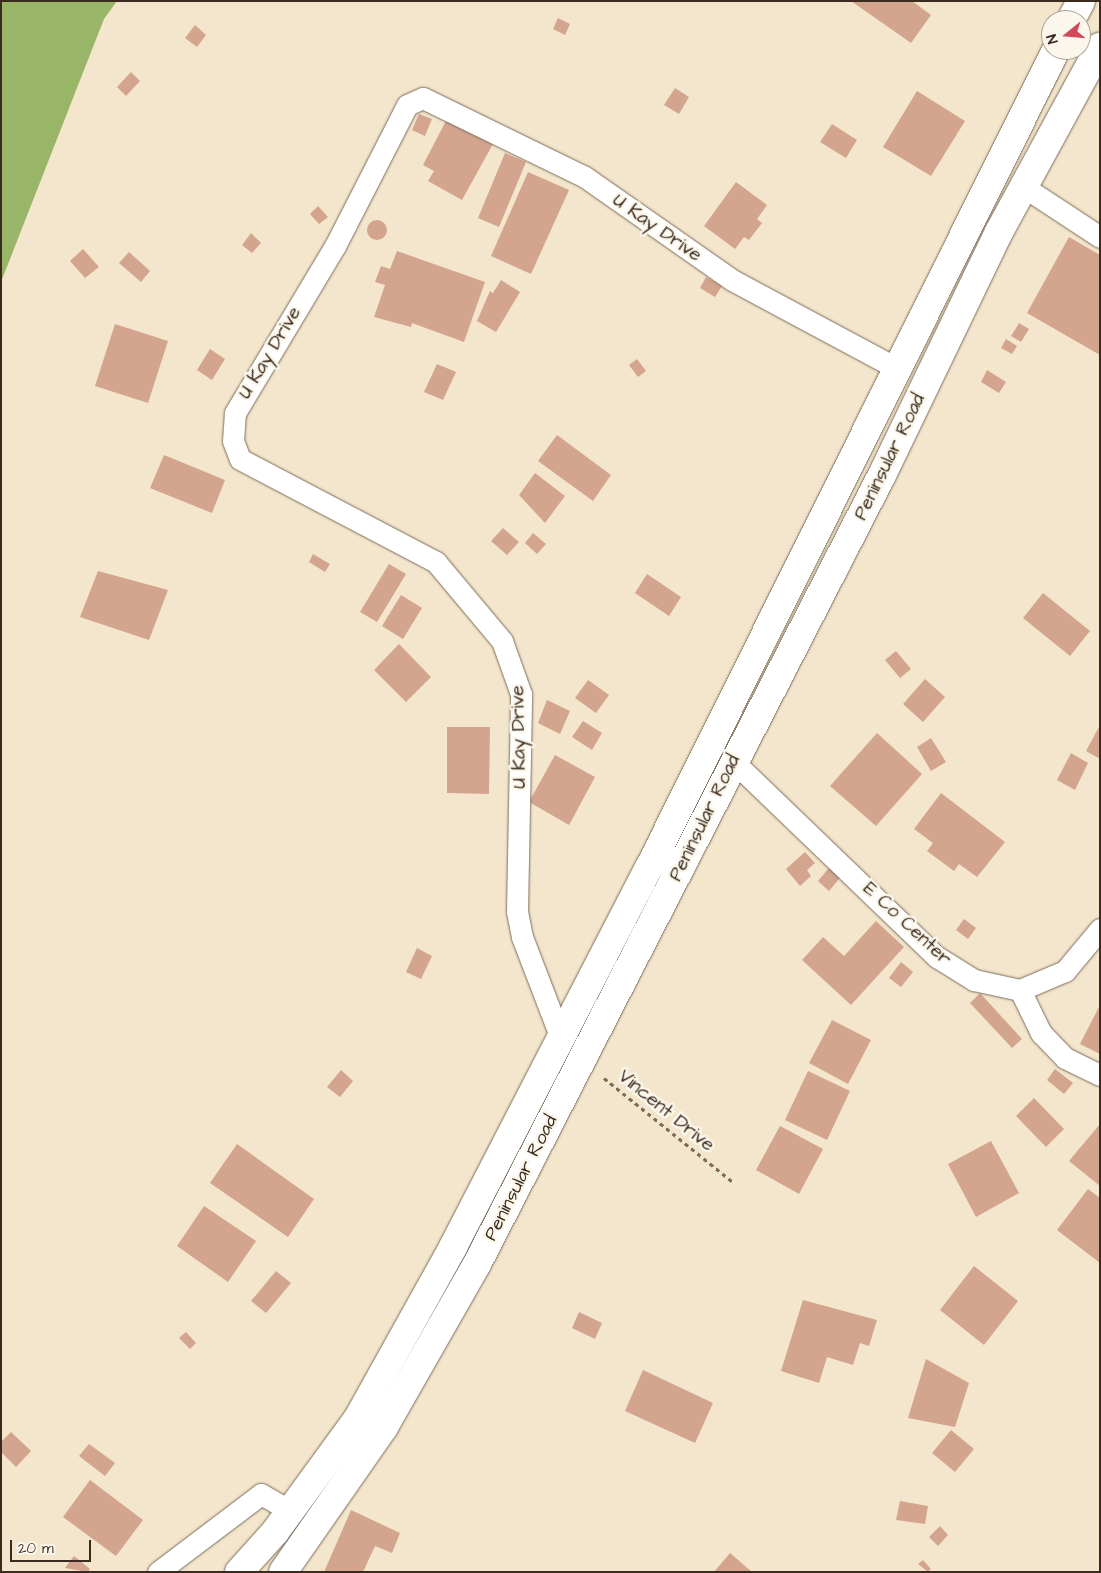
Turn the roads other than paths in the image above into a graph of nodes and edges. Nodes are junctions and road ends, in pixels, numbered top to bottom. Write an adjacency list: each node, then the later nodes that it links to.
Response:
1 (1100, 47): 3 (main road, Peninsular Road)
2 (1051, 60): 5 (main road, Peninsular Road)
3 (1024, 187): 4 (street); 6 (main road, Peninsular Road)
4 (1100, 237)
5 (896, 368): 9 (main road, Peninsular Road); 9 (street, U Kay Drive)
6 (732, 761): 8 (street, E Co Center); 14 (main road, Peninsular Road)
7 (1100, 929): 8 (street)
8 (1020, 990): 10 (street)
9 (560, 1036): 11 (main road, Peninsular Road)
10 (1100, 1074)
11 (291, 1511): 12 (street); 13 (main road, Peninsular Road)
12 (158, 1572)
13 (239, 1572)
14 (283, 1572)

